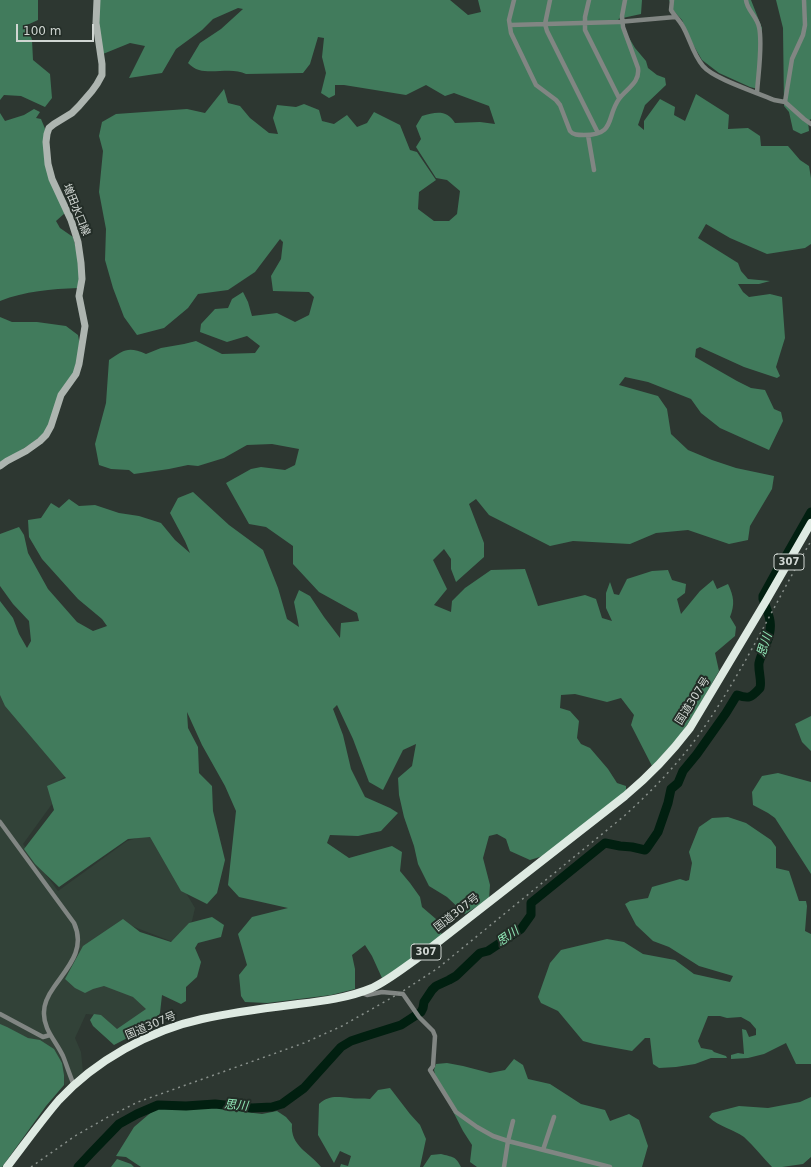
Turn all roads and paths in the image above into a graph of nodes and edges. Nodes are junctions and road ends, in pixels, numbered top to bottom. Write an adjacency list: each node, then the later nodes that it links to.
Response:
1 (97, 0): 21 (main road, 増田水口線)
2 (514, 0): 13 (street)
3 (550, 0): 12 (street)
4 (588, 0): 11 (street)
5 (624, 0): 10 (street)
6 (672, 0): 9 (street)
7 (746, 0): 14 (street)
8 (804, 0): 16 (street)
9 (675, 17): 10 (street); 14 (street)
10 (622, 22): 11 (street); 15 (street)
11 (585, 23): 12 (street); 15 (street)
12 (545, 24): 13 (street); 18 (street)
13 (510, 25): 19 (street)
14 (757, 93): 16 (street)
15 (619, 98): 18 (street)
16 (785, 102): 17 (street)
17 (811, 124)
18 (598, 133): 19 (street)
19 (588, 135): 20 (street)
20 (594, 170)
21 (0, 466)
22 (811, 522): 24 (highway, 国道307号 / 307)
23 (0, 822): 26 (street)
24 (360, 992): 27 (highway, 国道307号 / 307); 30 (street)
25 (0, 1014): 26 (street)
26 (50, 1035): 27 (street)
27 (74, 1085): 32 (highway, 国道307号 / 307)
28 (554, 1117): 31 (street)
29 (513, 1121): 30 (street)
30 (508, 1141): 31 (street); 33 (street)
31 (543, 1150): 34 (street)
32 (7, 1167)
33 (504, 1167)
34 (610, 1167)

